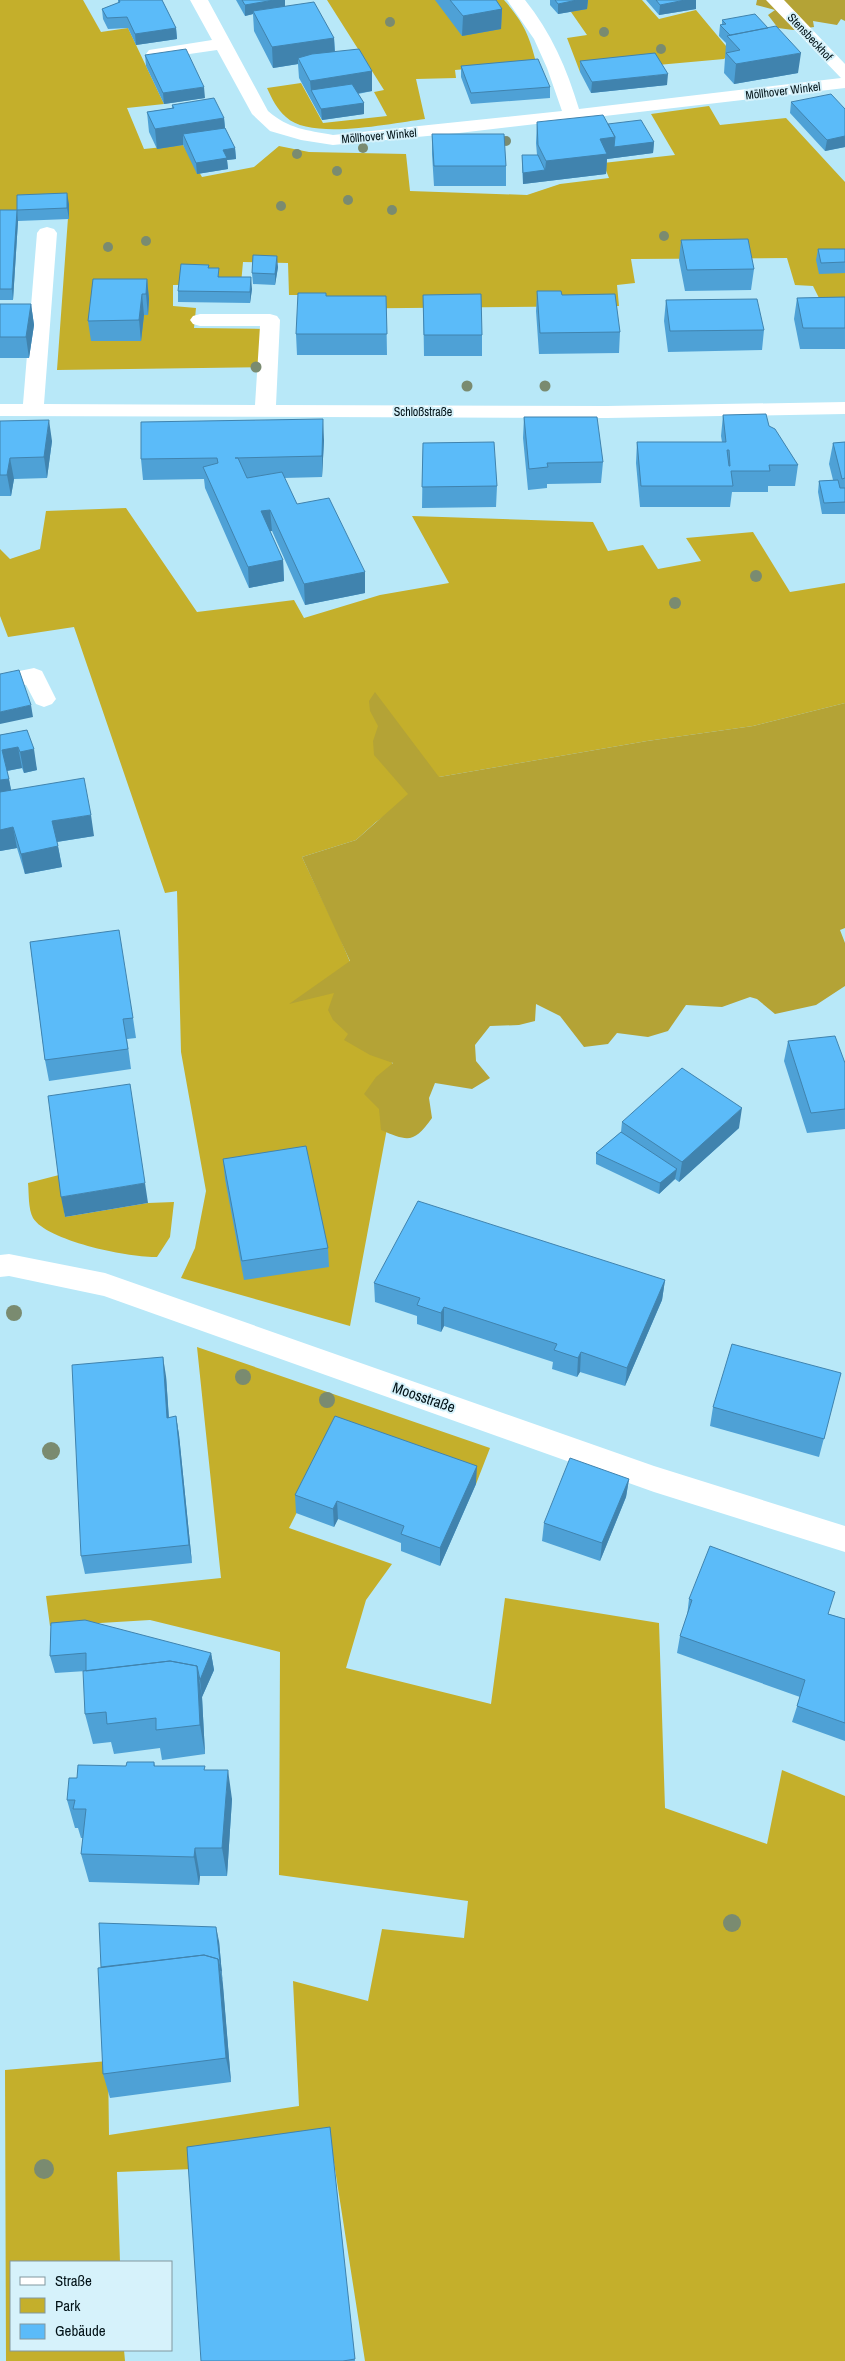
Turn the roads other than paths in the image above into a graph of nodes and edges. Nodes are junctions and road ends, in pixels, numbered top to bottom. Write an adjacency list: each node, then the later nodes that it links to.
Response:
1 (199, 0): 4 (street, Möllhover Winkel)
2 (516, 0): 8 (street)
3 (775, 0): 6 (street, Stensbeckhof)
4 (223, 44): 5 (street); 8 (street, Möllhover Winkel)
5 (155, 54)
6 (845, 74)
7 (845, 83): 8 (street, Möllhover Winkel)
8 (572, 114)
9 (47, 233): 13 (street)
10 (200, 320): 14 (street)
11 (845, 408): 14 (street, Schloßstraße)
12 (0, 410): 13 (street, Schloßstraße)
13 (33, 410): 14 (street, Schloßstraße)
14 (265, 412)
15 (0, 683): 16 (street)
16 (44, 699)
17 (0, 1266): 18 (street, Moosstraße)
18 (845, 1539)

